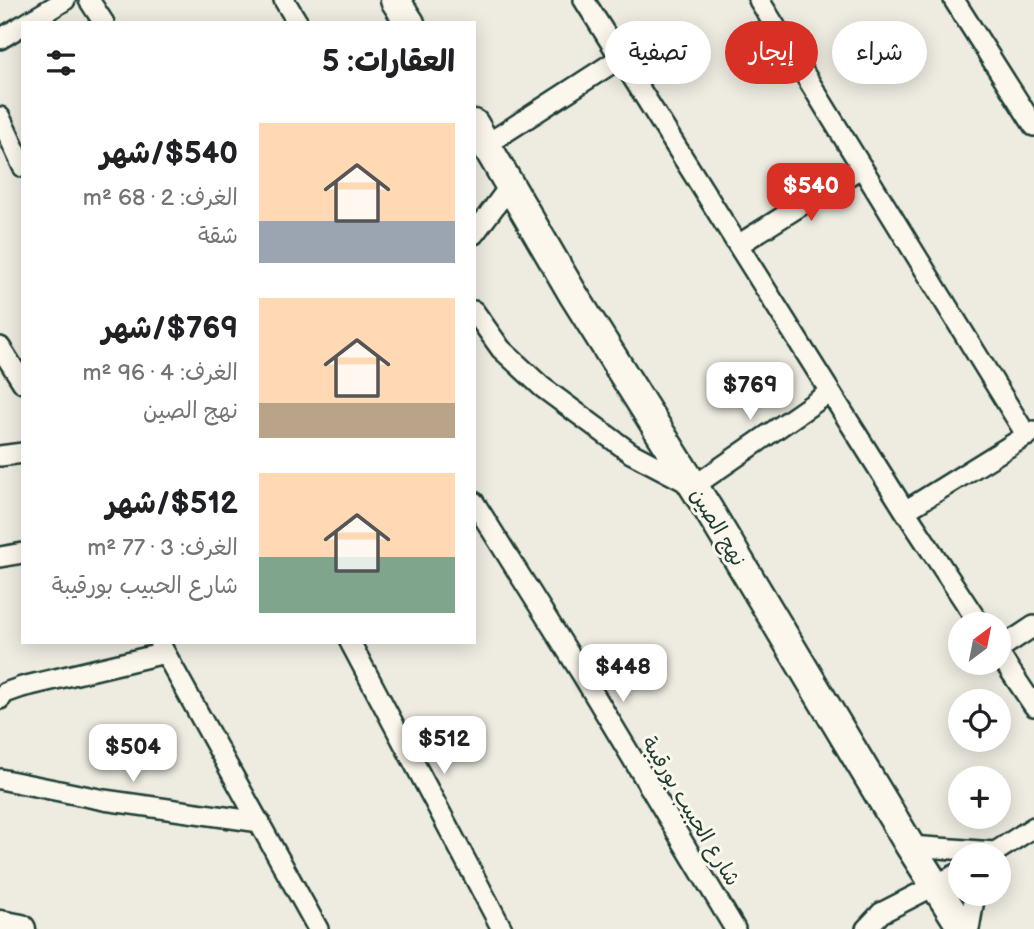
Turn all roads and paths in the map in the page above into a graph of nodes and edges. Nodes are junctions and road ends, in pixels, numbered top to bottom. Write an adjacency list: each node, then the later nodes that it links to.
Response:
1 (65, 0): 8 (street)
2 (89, 0): 9 (street)
3 (284, 0): 10 (street)
4 (395, 0): 11 (street)
5 (584, 0): 13 (street)
6 (759, 0): 21 (street)
7 (954, 0): 18 (street)
8 (30, 21)
9 (103, 21)
10 (297, 21)
11 (409, 21)
12 (21, 26): 14 (street)
13 (605, 34)
14 (0, 38)
15 (605, 66): 19 (street)
16 (636, 84): 24 (street)
17 (0, 117): 20 (street)
18 (1034, 126)
19 (480, 134): 22 (street, نهج الصين)
20 (21, 163)
21 (862, 167): 24 (street); 29 (street)
22 (510, 186): 23 (street); 32 (street, نهج الصين)
23 (476, 231)
24 (738, 245): 28 (street)
25 (476, 314): 32 (street)
26 (0, 348): 27 (street)
27 (21, 380)
28 (830, 392): 32 (street); 34 (street)
29 (1031, 433): 34 (street)
30 (21, 453): 31 (street)
31 (0, 456)
32 (694, 486): 49 (street, نهج الصين)
33 (476, 507): 58 (street, شارع الحبيب بورقيبة)
34 (905, 511): 37 (street)
35 (21, 553): 36 (street)
36 (0, 557)
37 (971, 612)
38 (1034, 626): 39 (street)
39 (1012, 642)
40 (351, 644): 57 (street)
41 (162, 648): 43 (street); 46 (street)
42 (1012, 672): 44 (street)
43 (0, 699)
44 (1034, 706)
45 (0, 779): 46 (street)
46 (260, 822): 56 (street)
47 (1034, 827): 48 (street)
48 (1010, 843)
49 (910, 846): 50 (street); 52 (street, نهج الصين)
50 (948, 850)
51 (948, 879): 52 (street)
52 (936, 886): 59 (street); 60 (street, نهج الصين)
53 (973, 906): 61 (street)
54 (0, 925): 55 (street)
55 (22, 929)
56 (318, 929)
57 (502, 929)
58 (735, 929)
59 (866, 929)
60 (963, 929)
61 (969, 929)

